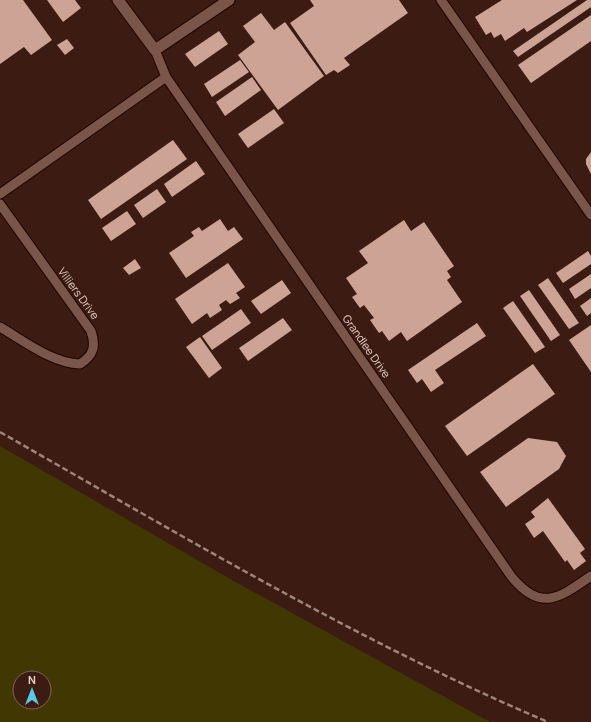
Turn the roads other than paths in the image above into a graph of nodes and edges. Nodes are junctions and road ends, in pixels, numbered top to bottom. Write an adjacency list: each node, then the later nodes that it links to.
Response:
1 (118, 0): 4 (street)
2 (229, 0): 4 (street)
3 (441, 0): 8 (street)
4 (155, 50): 5 (street, Grandlee Drive)
5 (166, 77): 6 (street); 10 (street, Grandlee Drive)
6 (0, 194)
7 (0, 204): 9 (street, Villiers Drive)
8 (591, 215)
9 (0, 327)
10 (591, 576)

